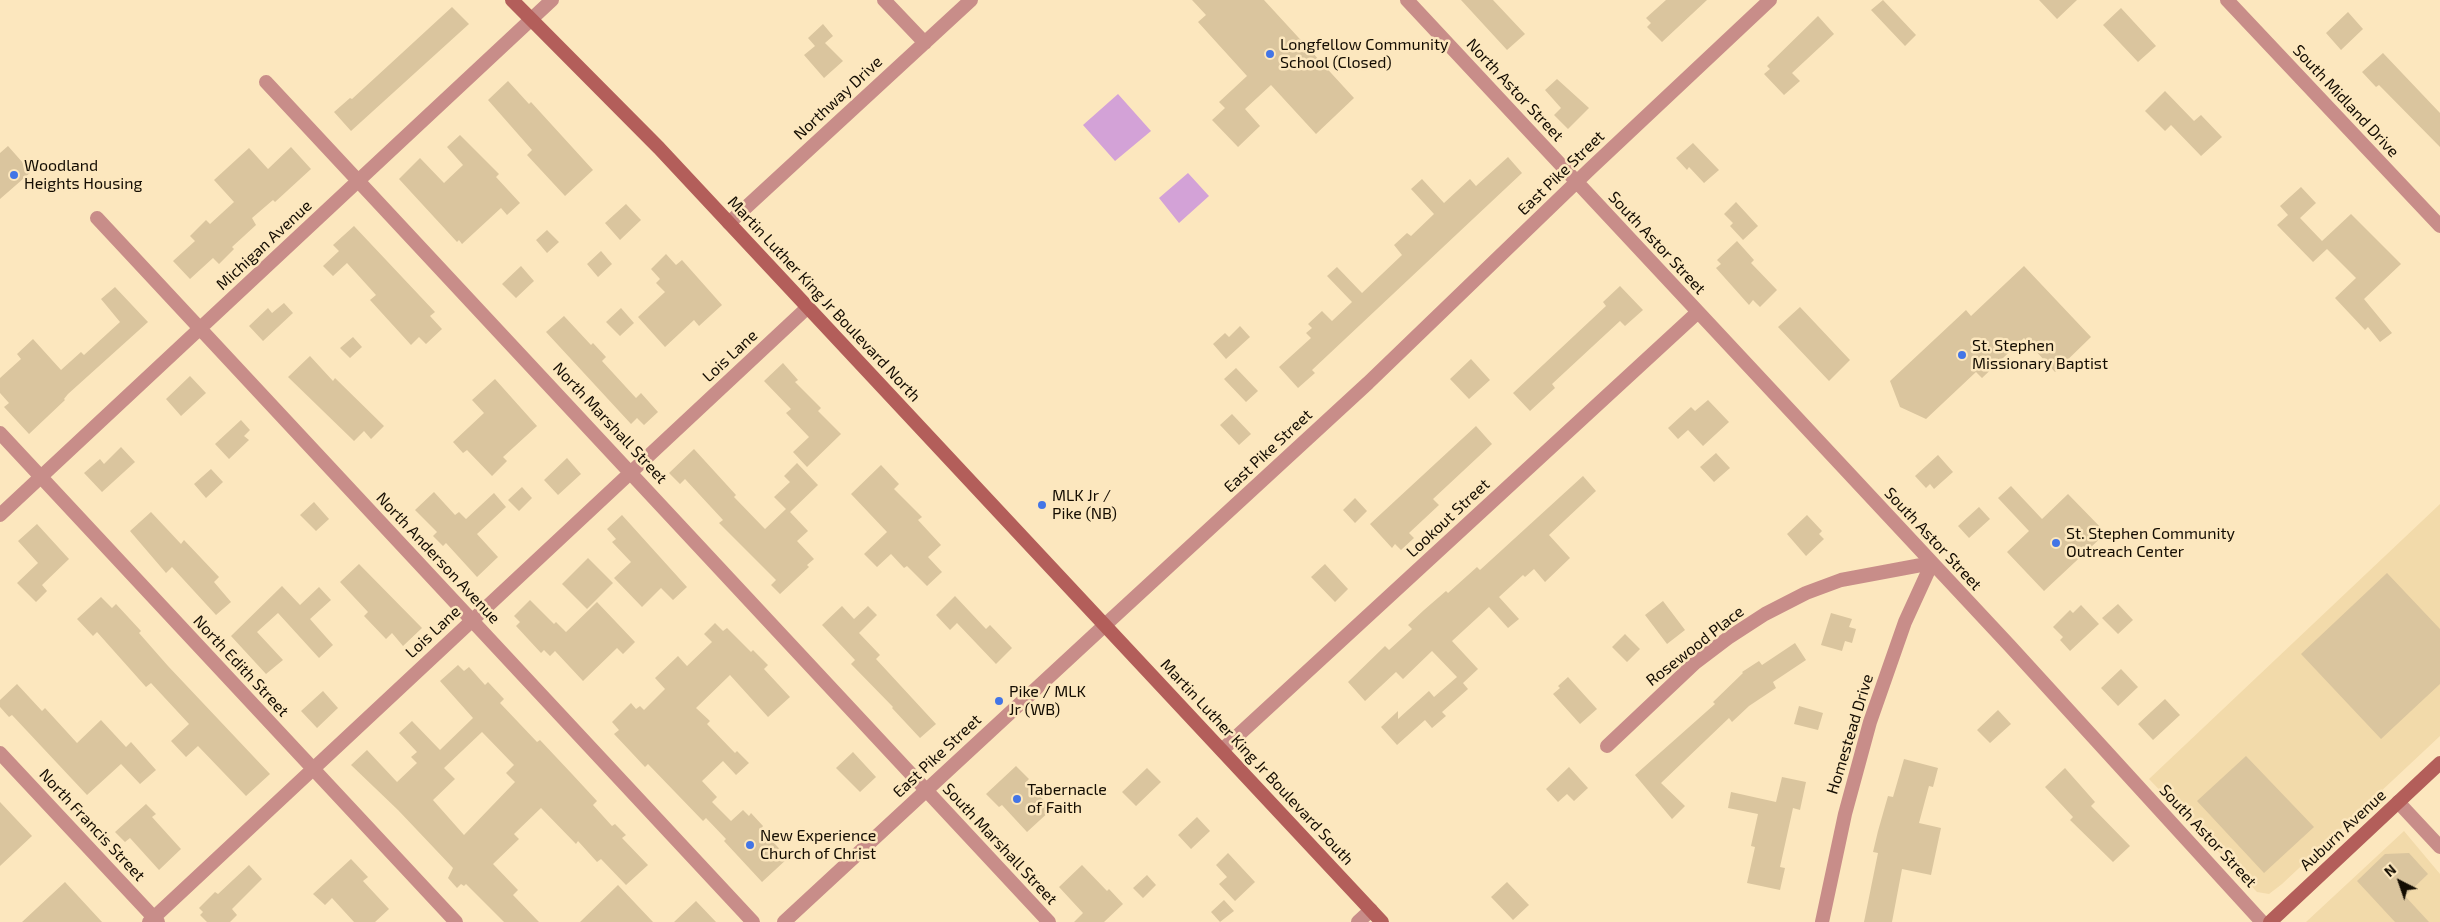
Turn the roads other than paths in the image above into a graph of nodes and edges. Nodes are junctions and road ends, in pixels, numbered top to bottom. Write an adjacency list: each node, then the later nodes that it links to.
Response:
1 (512, 0): 8 (main road, Martin Luther King Jr Boulevard North)
2 (552, 0): 8 (street, Michigan Avenue)
3 (884, 0): 9 (street)
4 (972, 0): 9 (street, Northway Drive)
5 (1407, 0): 12 (street, North Astor Street)
6 (1770, 0): 12 (street, East Pike Street)
7 (2227, 0): 15 (street, South Midland Drive)
8 (532, 19): 11 (street, Michigan Avenue); 14 (main road, Martin Luther King Jr Boulevard North)
9 (925, 43): 14 (street, Northway Drive)
10 (266, 82): 11 (street, North Marshall Street)
11 (360, 180): 18 (street, Michigan Avenue); 20 (street, North Marshall Street)
12 (1576, 182): 17 (street, South Astor Street); 25 (street, East Pike Street)
13 (97, 218): 18 (street, North Anderson Avenue)
14 (729, 222): 16 (main road, Martin Luther King Jr Boulevard North)
15 (2440, 226)
16 (808, 307): 20 (street, Lois Lane); 25 (main road, Martin Luther King Jr Boulevard North)
17 (1698, 312): 23 (street, South Astor Street); 27 (street, Lookout Street)
18 (200, 328): 21 (street, Michigan Avenue); 24 (street, North Anderson Avenue)
19 (0, 433): 21 (street, North Edith Street)
20 (631, 472): 24 (street, Lois Lane); 31 (street, North Marshall Street)
21 (41, 477): 22 (street, Michigan Avenue); 30 (street, North Edith Street)
22 (0, 515)
23 (1932, 563): 26 (street, Rosewood Place); 42 (street, Homestead Drive); 43 (street, South Astor Street)
24 (472, 620): 30 (street, Lois Lane); 37 (street, North Anderson Avenue)
25 (1105, 626): 27 (main road, Martin Luther King Jr Boulevard South); 31 (street, East Pike Street)
26 (1607, 746)
27 (1222, 750): 34 (main road, Martin Luther King Jr Boulevard South)
28 (0, 753): 35 (street, North Francis Street)
29 (2440, 763): 32 (main road, Auburn Avenue)
30 (313, 768): 35 (street, Lois Lane); 36 (street, North Edith Street)
31 (926, 790): 38 (street, East Pike Street); 39 (street, South Marshall Street)
32 (2398, 802): 33 (street); 44 (main road, Auburn Avenue)
33 (2440, 847)
34 (1371, 910): 40 (street); 41 (main road, Martin Luther King Jr Boulevard South)
35 (153, 921)
36 (456, 922)
37 (753, 922)
38 (784, 922)
39 (1049, 922)
40 (1358, 922)
41 (1382, 922)
42 (1822, 922)
43 (2262, 922)
44 (2270, 922)

